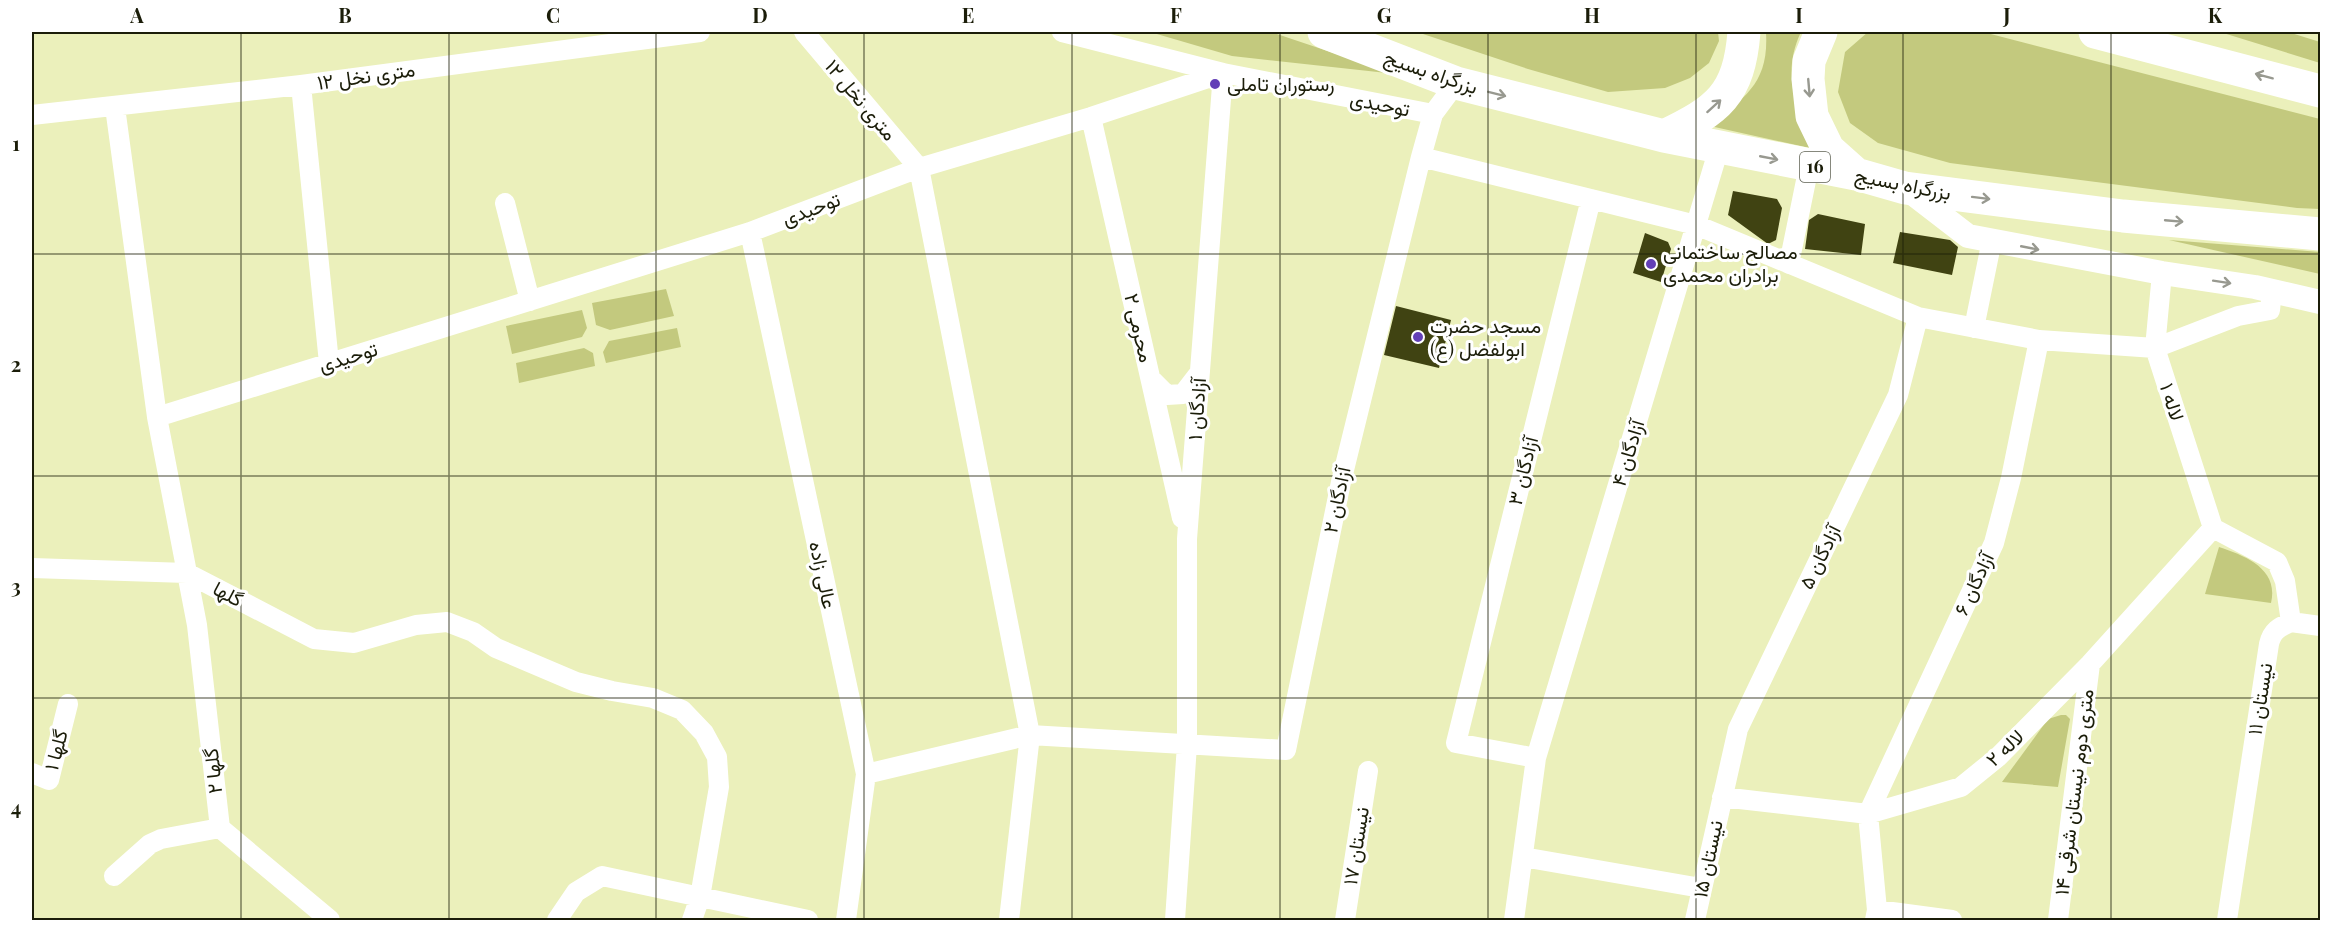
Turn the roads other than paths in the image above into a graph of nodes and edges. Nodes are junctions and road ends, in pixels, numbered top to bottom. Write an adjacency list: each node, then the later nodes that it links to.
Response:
1 (700, 32): 10 (street, ۱۲ متری نخل)
2 (804, 32): 20 (street, ۱۲ متری نخل)
3 (1062, 32): 8 (street)
4 (1324, 32): 9 (highway, بزرگراه بسیج / 16)
5 (1744, 32): 16 (highway, one-way to 5)
6 (1821, 32): 21 (highway, one-way to 21)
7 (2095, 32): 11 (highway, one-way to 7)
8 (1223, 73): 13 (street, توحیدی); 15 (street, توحیدی); 39 (street, آزادگان ۱)
9 (1456, 83): 13 (street, توحیدی); 16 (highway, بزرگراه بسیج / 16, one-way to 16)
10 (301, 85): 12 (street, ۱۲ متری نخل); 38 (street)
11 (2320, 91)
12 (115, 107): 14 (street, ۱۲ متری نخل); 41 (street, گلها ۲)
13 (1433, 114): 18 (street)
14 (32, 115)
15 (1091, 117): 20 (street, توحیدی); 40 (street, محرمی ۲)
16 (1664, 136): 17 (highway, بزرگراه بسیج / 16)
17 (1719, 148): 19 (highway, بزرگراه بسیج / 16, one-way to 19); 25 (street, آزادگان ۴)
18 (1420, 157): 23 (street); 51 (street, آزادگان ۲)
19 (1809, 166): 21 (highway, بزرگراه بسیج / 16); 29 (street)
20 (918, 168): 26 (street, توحیدی); 50 (street)
21 (1856, 174): 22 (highway, بزرگراه بسیج / 16)
22 (1905, 188): 27 (highway, بزرگراه بسیج / 16, one-way to 27); 28 (street)
23 (1591, 199): 25 (street); 52 (street, آزادگان ۳)
24 (505, 203): 32 (street)
25 (1696, 225): 29 (street); 52 (street, آزادگان ۴)
26 (750, 232): 32 (street, توحیدی); 56 (street, عالی زاده)
27 (2320, 234)
28 (1992, 240): 30 (street, one-way to 30); 35 (street)
29 (1789, 264): 34 (street)
30 (2162, 273): 31 (street, one-way to 31); 37 (street, لاله ۱)
31 (2272, 291): 33 (street); 37 (street)
32 (530, 301): 38 (street, توحیدی)
33 (2320, 302)
34 (1917, 317): 35 (street); 57 (street, آزادگان ۵)
35 (1974, 327): 36 (street)
36 (2039, 340): 37 (street); 53 (street, آزادگان ۶)
37 (2155, 348): 42 (street, لاله ۱)
38 (329, 363): 41 (street, توحیدی)
39 (1200, 372): 40 (street); 43 (street, آزادگان ۱)
40 (1151, 379): 43 (street, محرمی ۲)
41 (157, 417): 45 (street, گلها ۲)
42 (2213, 528): 46 (street); 48 (street, لاله ۲)
43 (1187, 539): 51 (street, آزادگان ۱)
44 (32, 568): 45 (street, گلها)
45 (187, 573): 60 (street, گلها ۲); 64 (street, گلها)
46 (2291, 622): 47 (street); 78 (street, نیستان ۱۱)
47 (2320, 626)
48 (2090, 664): 58 (street, لاله ۲); 77 (street, ۱۴ متری دوم نیستان شرقی)
49 (68, 704): 55 (street, گلها ۱)
50 (1030, 735): 51 (street); 56 (street); 71 (street)
51 (1187, 745): 72 (street, آزادگان ۱)
52 (1536, 758): 61 (street, آزادگان ۴)
53 (1891, 765): 58 (street); 59 (street, آزادگان ۶)
54 (1368, 771): 73 (street, نیستان ۱۷)
55 (32, 774)
56 (866, 774): 70 (street, عالی زاده)
57 (1722, 797): 59 (street, لاله ۲); 63 (street, نیستان ۱۵)
58 (1920, 799): 59 (street, لاله ۲)
59 (1868, 814): 65 (street)
60 (220, 828): 62 (street); 66 (street)
61 (1523, 857): 63 (street); 74 (street, آزادگان ۴)
62 (114, 876)
63 (1701, 888): 75 (street, نیستان ۱۵)
64 (700, 897): 67 (street); 68 (street, گلها); 69 (street)
65 (1876, 915): 76 (street)
66 (330, 921)
67 (557, 921)
68 (692, 921)
69 (808, 921)
70 (846, 921)
71 (1009, 921)
72 (1175, 921)
73 (1345, 921)
74 (1514, 921)
75 (1695, 921)
76 (1952, 921)
77 (2058, 921)
78 (2227, 921)

